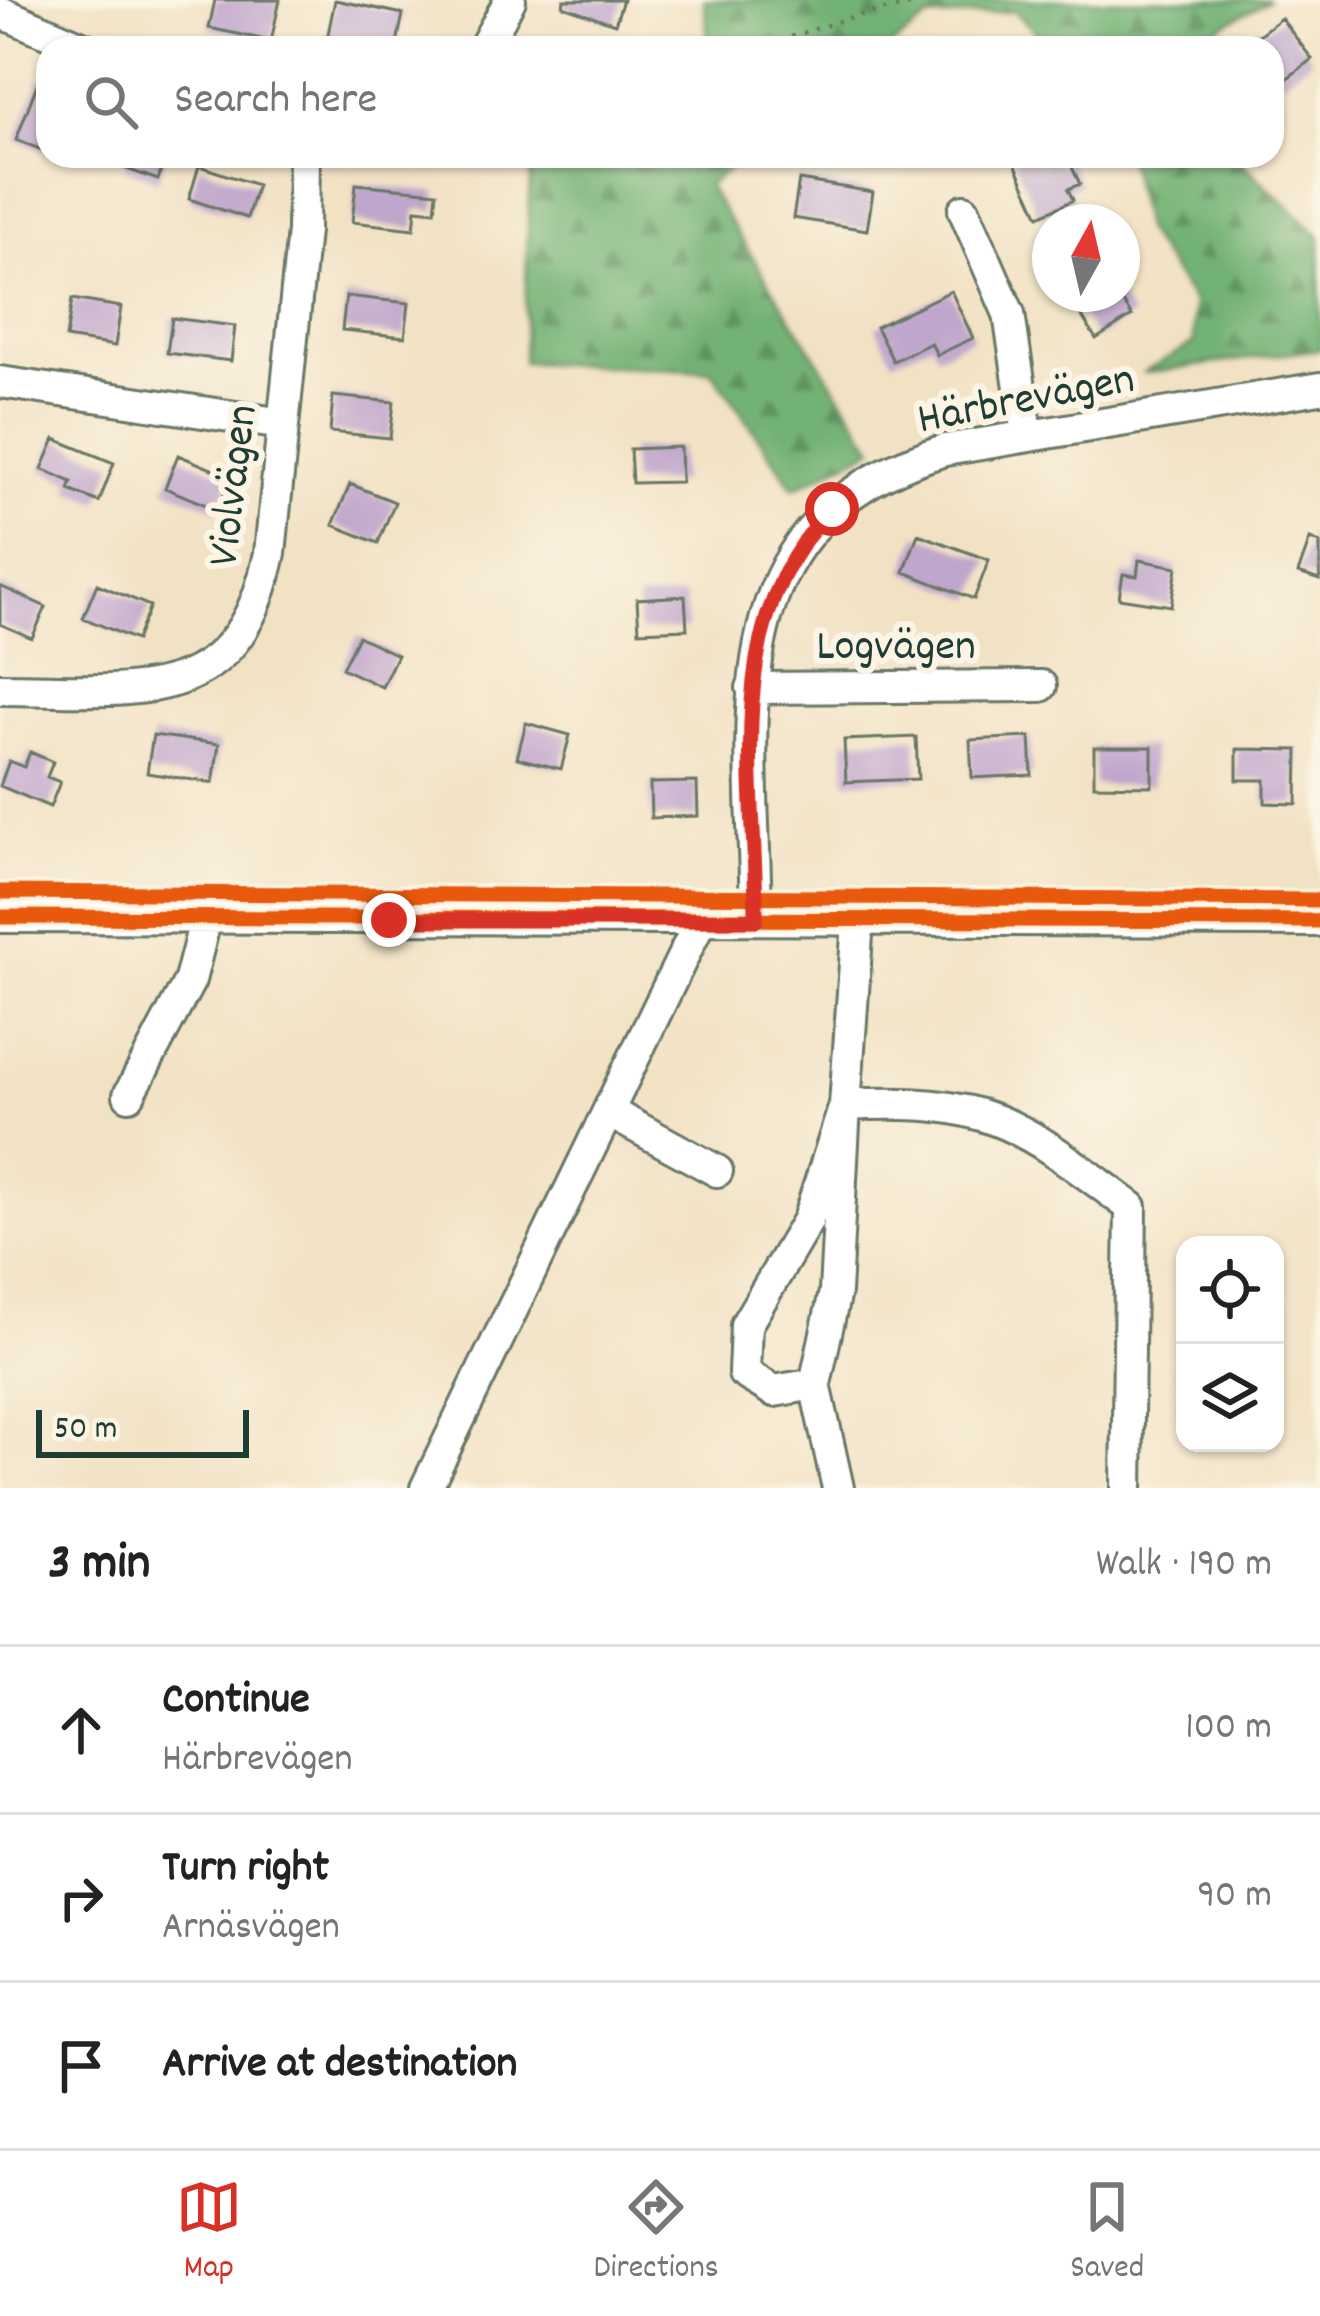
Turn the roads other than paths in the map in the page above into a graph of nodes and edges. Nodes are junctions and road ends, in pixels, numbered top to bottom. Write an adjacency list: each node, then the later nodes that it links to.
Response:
1 (509, 0): 4 (street)
2 (0, 12): 3 (street)
3 (56, 36)
4 (490, 36)
5 (304, 168): 9 (street, Violvägen)
6 (964, 210): 10 (street)
7 (0, 382): 9 (street)
8 (1320, 388): 10 (street, Härbrevägen)
9 (283, 424): 13 (street, Violvägen)
10 (1027, 434): 12 (street, Härbrevägen)
11 (1041, 686): 12 (street, Logvägen)
12 (752, 688): 17 (street, Härbrevägen)
13 (0, 689)
14 (0, 916): 15 (street)
15 (206, 917): 16 (street); 20 (street)
16 (701, 920): 17 (street); 22 (street)
17 (756, 920): 18 (street)
18 (858, 921): 19 (street); 21 (street)
19 (1320, 921)
20 (129, 1095)
21 (844, 1106): 24 (street); 24 (street); 27 (street)
22 (609, 1112): 23 (street); 25 (street)
23 (717, 1171)
24 (815, 1384): 26 (street)
25 (426, 1488)
26 (838, 1488)
27 (1127, 1488)

